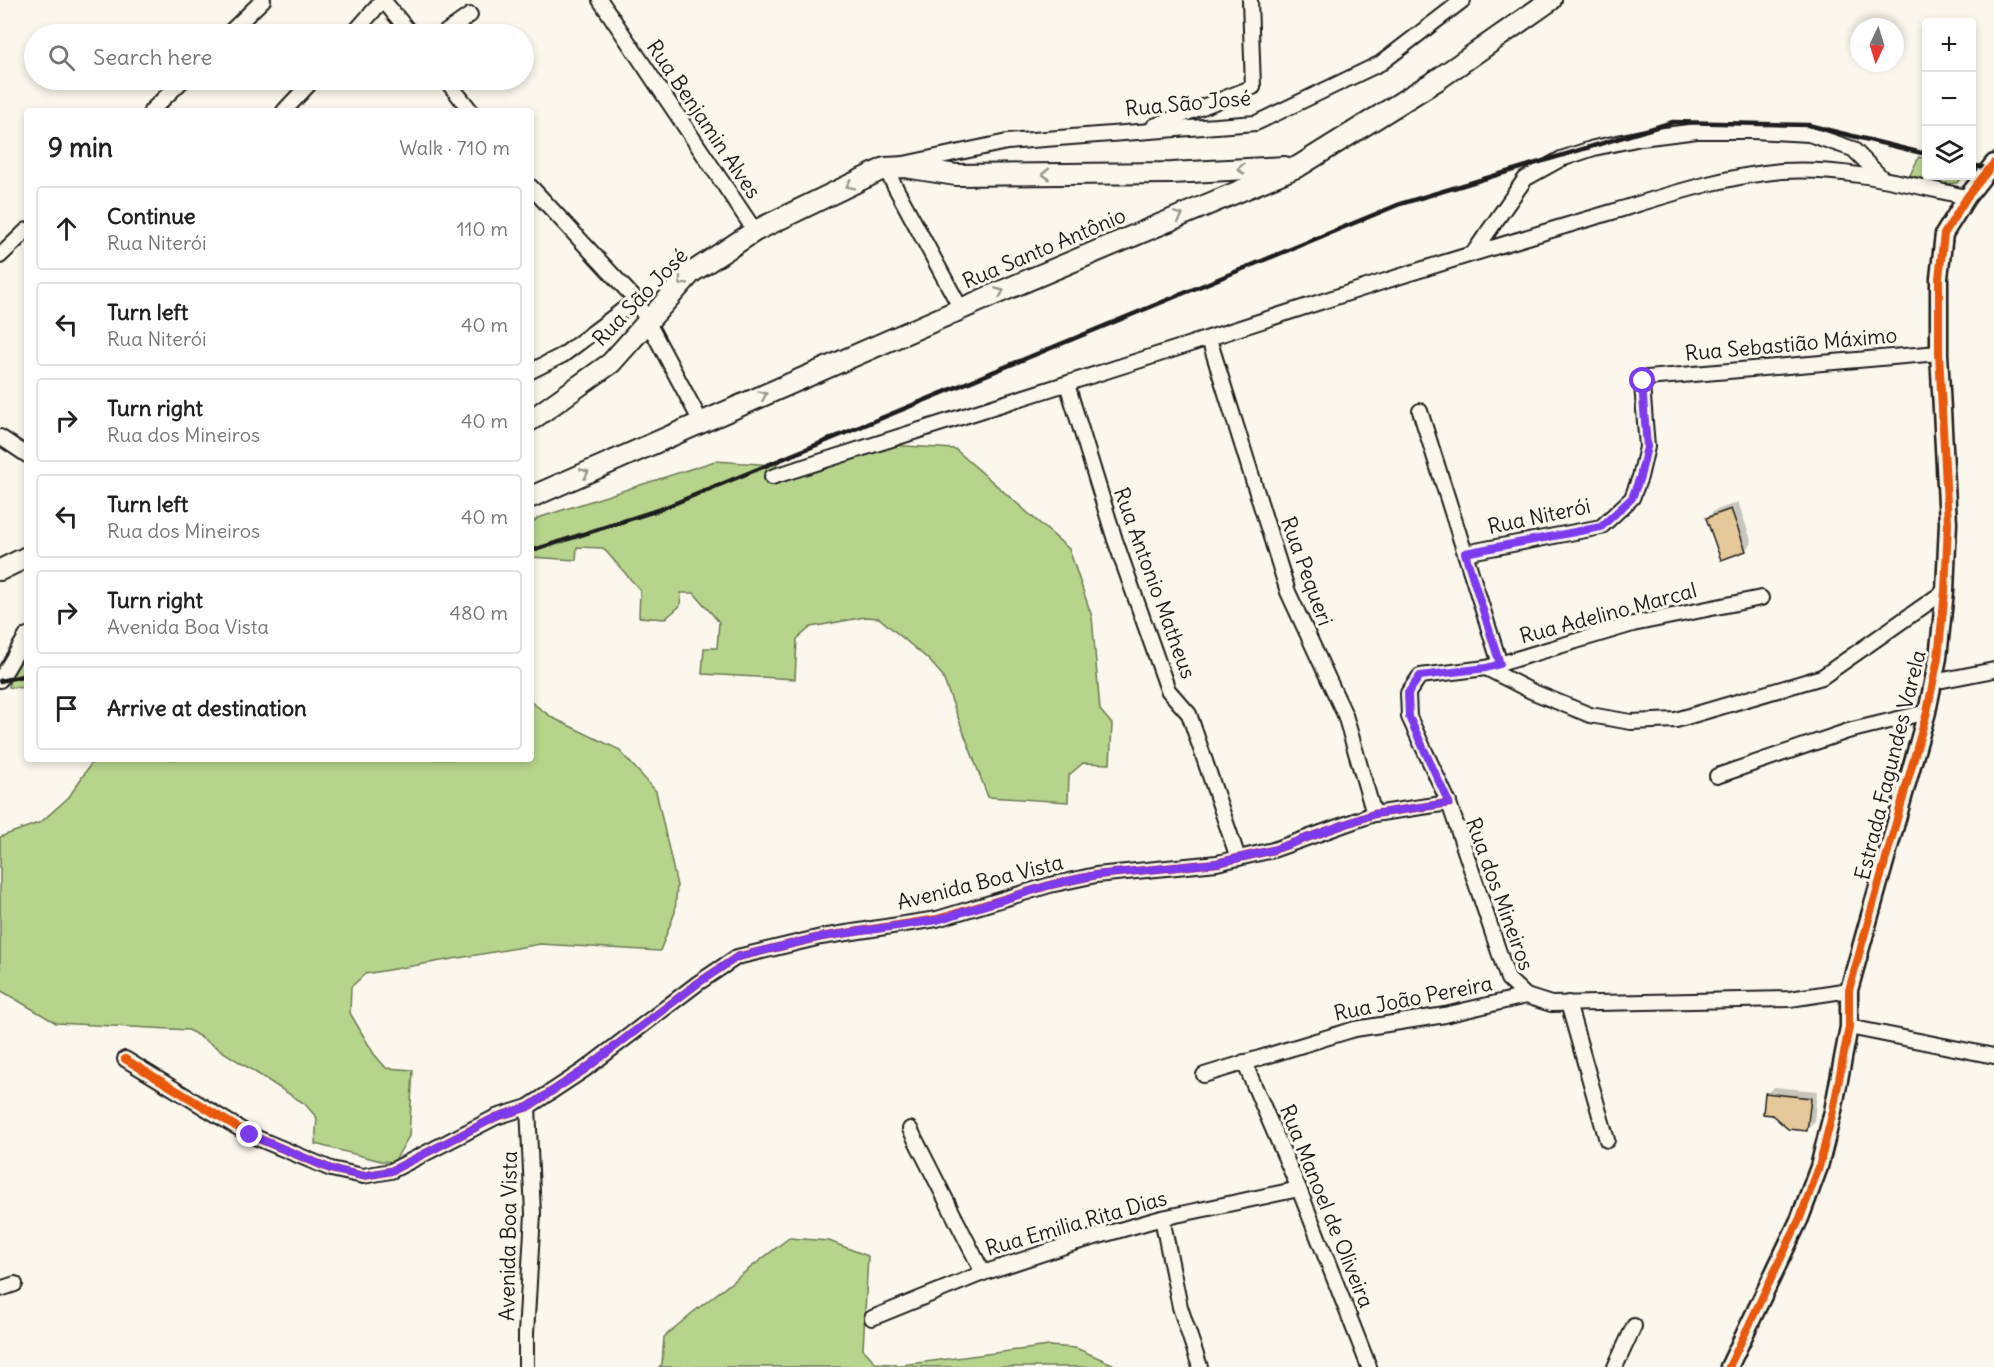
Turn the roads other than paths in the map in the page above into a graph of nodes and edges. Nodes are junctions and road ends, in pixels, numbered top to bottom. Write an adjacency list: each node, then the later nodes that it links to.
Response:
1 (263, 0): 8 (street)
2 (383, 0): 9 (street); 10 (street)
3 (600, 0): 25 (street, Rua Benjamin Alves)
4 (1250, 0): 18 (street)
5 (1463, 0): 18 (street, Rua São José)
6 (1551, 0): 20 (main road, Rua Santo Antônio)
7 (470, 15): 11 (street)
8 (238, 24)
9 (362, 24)
10 (403, 24)
11 (458, 24)
12 (173, 90): 15 (street)
13 (304, 90): 16 (street)
14 (454, 90): 17 (street)
15 (155, 108)
16 (287, 108)
17 (469, 108)
18 (1140, 132): 21 (street, Rua São José)
19 (1994, 163): 24 (street, Estrada Fagundes Varela)
20 (1299, 166): 21 (main road, Rua São José, one-way to 21); 30 (main road, Rua Santo Antônio, one-way to 20)
21 (885, 168): 25 (main road, Rua São José, one-way to 25); 30 (street)
22 (1883, 179): 24 (street); 27 (street); 27 (street)
23 (534, 190): 29 (street)
24 (1967, 197): 33 (street, Estrada Fagundes Varela)
25 (755, 231): 31 (main road, Rua São José, one-way to 31)
26 (24, 233): 28 (street)
27 (1474, 252): 32 (street)
28 (0, 256)
29 (636, 300): 31 (street); 34 (street, Rua São José)
30 (961, 309): 39 (main road, Rua Santo Antônio, one-way to 30)
31 (648, 323): 38 (main road, Rua São José); 39 (street)
32 (1209, 339): 36 (street); 57 (street, Rua Pequeri)
33 (1939, 353): 35 (street, Rua Sebastião Máximo); 47 (street, Estrada Fagundes Varela)
34 (534, 370)
35 (1647, 378): 44 (street, Rua Niterói)
36 (1067, 384): 42 (street); 58 (street, Rua Antonio Matheus)
37 (1420, 411): 44 (street, Rua Niterói)
38 (534, 418)
39 (701, 422): 43 (main road, Rua Santo Antônio, one-way to 39)
40 (0, 437): 41 (street)
41 (24, 453)
42 (772, 477)
43 (534, 496)
44 (1465, 553): 50 (street, Rua Niterói)
45 (24, 558): 46 (main road)
46 (0, 570)
47 (1946, 591): 50 (street); 53 (street, Estrada Fagundes Varela)
48 (1761, 598): 50 (street, Rua Adelino Marcal)
49 (24, 640): 52 (street)
50 (1493, 666): 56 (street, Rua dos Mineiros)
51 (1994, 670): 53 (street)
52 (0, 680)
53 (1933, 682): 54 (street, Estrada Fagundes Varela)
54 (1927, 712): 55 (street); 59 (street, Estrada Fagundes Varela)
55 (1717, 776)
56 (1449, 803): 57 (street, Avenida Boa Vista); 60 (street, Rua dos Mineiros)
57 (1374, 814): 58 (street, Avenida Boa Vista)
58 (1238, 858): 67 (street, Avenida Boa Vista)
59 (1849, 990): 61 (street, Rua João Pereira); 62 (street, Estrada Fagundes Varela)
60 (1526, 996): 61 (street, Rua João Pereira); 65 (street, Rua João Pereira)
61 (1568, 1003): 69 (street)
62 (1849, 1028): 63 (street); 81 (street, Estrada Fagundes Varela)
63 (1994, 1056)
64 (125, 1059): 67 (street, Avenida Boa Vista)
65 (1244, 1062): 66 (street, Rua João Pereira); 70 (street, Rua Manoel de Oliveira)
66 (1204, 1075)
67 (528, 1107): 77 (street, Avenida Boa Vista)
68 (910, 1130): 72 (street)
69 (1607, 1140)
70 (1299, 1189): 71 (street, Rua Emilia Rita Dias); 79 (street, Rua Manoel de Oliveira)
71 (1162, 1218): 72 (street, Rua Emilia Rita Dias); 78 (street)
72 (983, 1273): 75 (street, Rua Emilia Rita Dias)
73 (15, 1284): 74 (street)
74 (0, 1288)
75 (872, 1318)
76 (1634, 1326): 80 (street)
77 (526, 1367)
78 (1200, 1367)
79 (1369, 1367)
80 (1616, 1367)
81 (1728, 1367)

